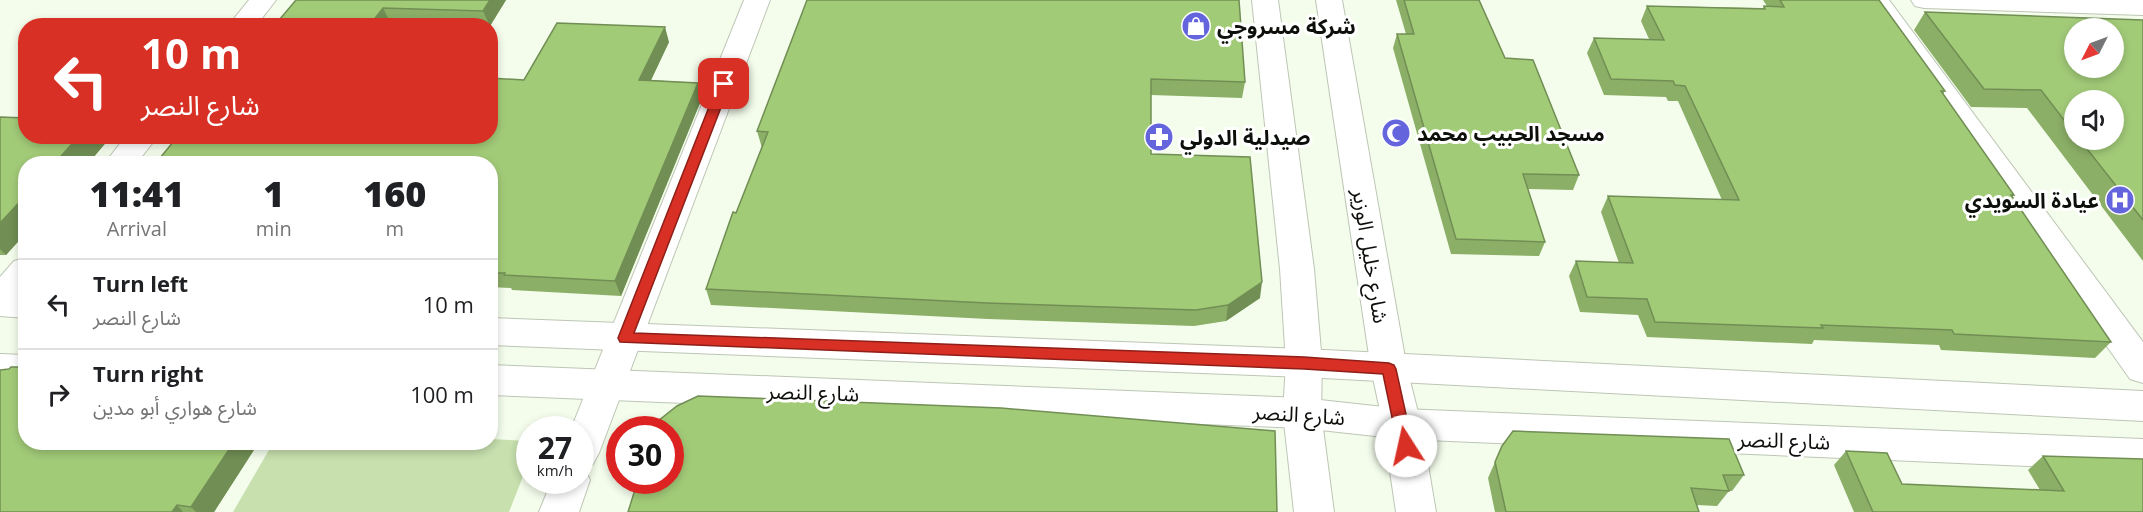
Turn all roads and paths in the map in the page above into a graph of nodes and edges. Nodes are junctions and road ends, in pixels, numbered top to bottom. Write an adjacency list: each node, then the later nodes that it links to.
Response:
1 (264, 0): 8 (street)
2 (757, 0): 15 (street)
3 (1265, 0): 16 (street)
4 (1329, 0): 19 (street, شارع خليل الوزير)
5 (1875, 0): 20 (street)
6 (1924, 0): 7 (street)
7 (2143, 7)
8 (248, 18)
9 (136, 144): 10 (street)
10 (126, 156)
11 (18, 280): 12 (street)
12 (0, 301): 13 (street)
13 (18, 304)
14 (498, 331): 15 (street)
15 (625, 338): 16 (street); 22 (street)
16 (1304, 363): 19 (street); 24 (street)
17 (0, 368): 18 (street)
18 (18, 369)
19 (1389, 369): 23 (street); 26 (street, شارع خليل الوزير)
20 (2143, 369)
21 (498, 380): 22 (street, شارع النصر)
22 (607, 383): 24 (street, شارع النصر); 25 (street)
23 (2143, 406)
24 (1302, 413): 26 (street, شارع النصر); 30 (street)
25 (594, 417)
26 (1402, 423): 27 (street, شارع النصر); 31 (street, شارع خليل الوزير)
27 (2143, 455)
28 (566, 494): 29 (street)
29 (559, 512)
30 (1314, 512)
31 (1416, 512)

